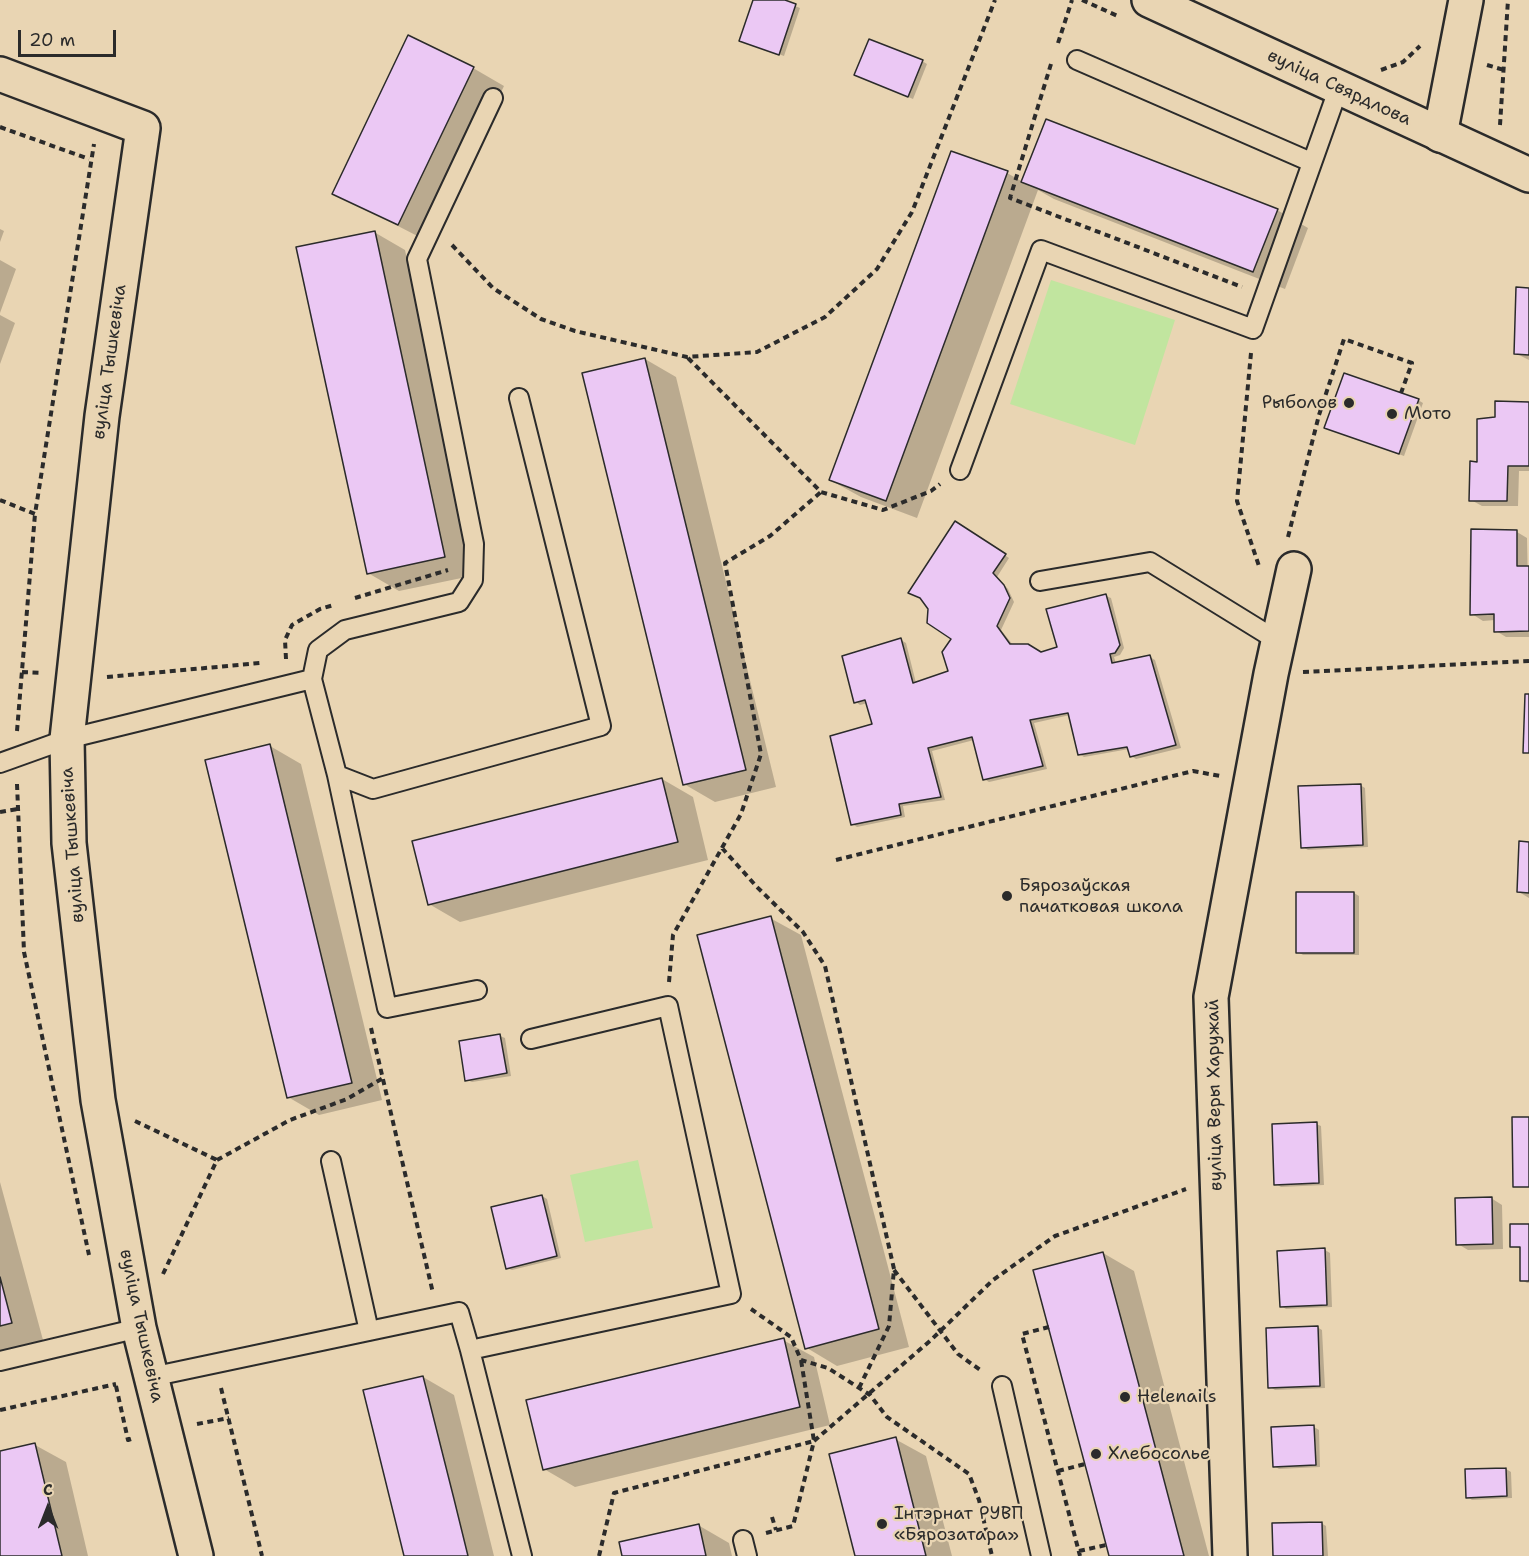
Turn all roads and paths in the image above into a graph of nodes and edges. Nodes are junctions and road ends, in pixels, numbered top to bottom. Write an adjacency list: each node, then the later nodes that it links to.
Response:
1 (995, 0): 19 (path)
2 (1072, 0): 18 (path)
3 (1149, 0): 8 (street, вуліца Свярдлова)
4 (1466, 0): 12 (street)
5 (1508, 0): 13 (path)
6 (1077, 60): 15 (lane)
7 (0, 74): 10 (street)
8 (1339, 87): 12 (street, вуліца Свярдлова); 15 (lane)
9 (493, 98): 17 (lane)
10 (103, 112): 14 (path); 37 (street, вуліца Тышкевіча)
11 (0, 127): 14 (path)
12 (1440, 135): 16 (street, вуліца Свярдлова)
13 (1499, 135)
14 (89, 159): 24 (path)
15 (1311, 162): 18 (lane)
16 (1529, 175)
17 (438, 212): 19 (path); 38 (lane)
18 (1253, 329): 22 (lane); 27 (path)
19 (687, 357): 23 (path)
20 (1401, 393): 25 (path)
21 (519, 398): 42 (lane)
22 (960, 471): 23 (path)
23 (821, 492): 46 (path)
24 (0, 501)
25 (1289, 559): 31 (street, вуліца Веры Харужай)
26 (454, 568): 29 (path)
27 (1261, 573)
28 (1040, 581): 31 (lane)
29 (353, 599)
30 (342, 602): 32 (path)
31 (1278, 641): 36 (street, вуліца Веры Харужай)
32 (286, 660): 33 (path); 39 (path)
33 (274, 661)
34 (1529, 661): 36 (path)
35 (262, 662): 37 (path)
36 (1271, 674): 86 (street, вуліца Веры Харужай)
37 (74, 675): 40 (street, вуліца Тышкевіча)
38 (312, 679): 39 (lane); 42 (lane)
39 (290, 684): 40 (lane)
40 (67, 739): 41 (lane); 52 (street, вуліца Тышкевіча)
41 (0, 763)
42 (337, 775): 48 (lane)
43 (1229, 779): 47 (path)
44 (18, 809): 45 (path)
45 (0, 812)
46 (722, 848): 49 (path); 56 (path)
47 (836, 860)
48 (477, 990)
49 (668, 1006): 50 (lane); 57 (lane)
50 (531, 1039)
51 (383, 1078): 53 (path)
52 (98, 1100): 53 (path); 58 (street, вуліца Тышкевіча)
53 (217, 1160): 58 (path)
54 (331, 1161): 61 (lane)
55 (1195, 1186): 60 (path)
56 (894, 1269): 60 (path); 69 (path)
57 (731, 1294): 62 (lane); 63 (path)
58 (137, 1315): 64 (lane); 66 (street, вуліца Тышкевіча)
59 (1048, 1327): 74 (path)
60 (941, 1330): 68 (path); 70 (path)
61 (369, 1331): 62 (lane); 65 (lane)
62 (470, 1350): 82 (lane)
63 (801, 1360): 69 (path); 72 (path)
64 (0, 1361)
65 (215, 1363): 66 (lane); 81 (path)
66 (151, 1377): 80 (street, вуліца Тышкевіча)
67 (116, 1384): 71 (path)
68 (1002, 1386): 85 (lane)
69 (859, 1388): 70 (path)
70 (870, 1395): 72 (path); 84 (path)
71 (0, 1410)
72 (814, 1441): 76 (path); 83 (path)
73 (1084, 1464): 74 (path)
74 (1058, 1471): 79 (path)
75 (772, 1517): 77 (path)
76 (793, 1526)
77 (776, 1530)
78 (1106, 1545): 79 (path)
79 (1079, 1554)
80 (196, 1556)
81 (262, 1556)
82 (522, 1556)
83 (599, 1556)
84 (992, 1556)
85 (1041, 1556)
86 (1230, 1556)

